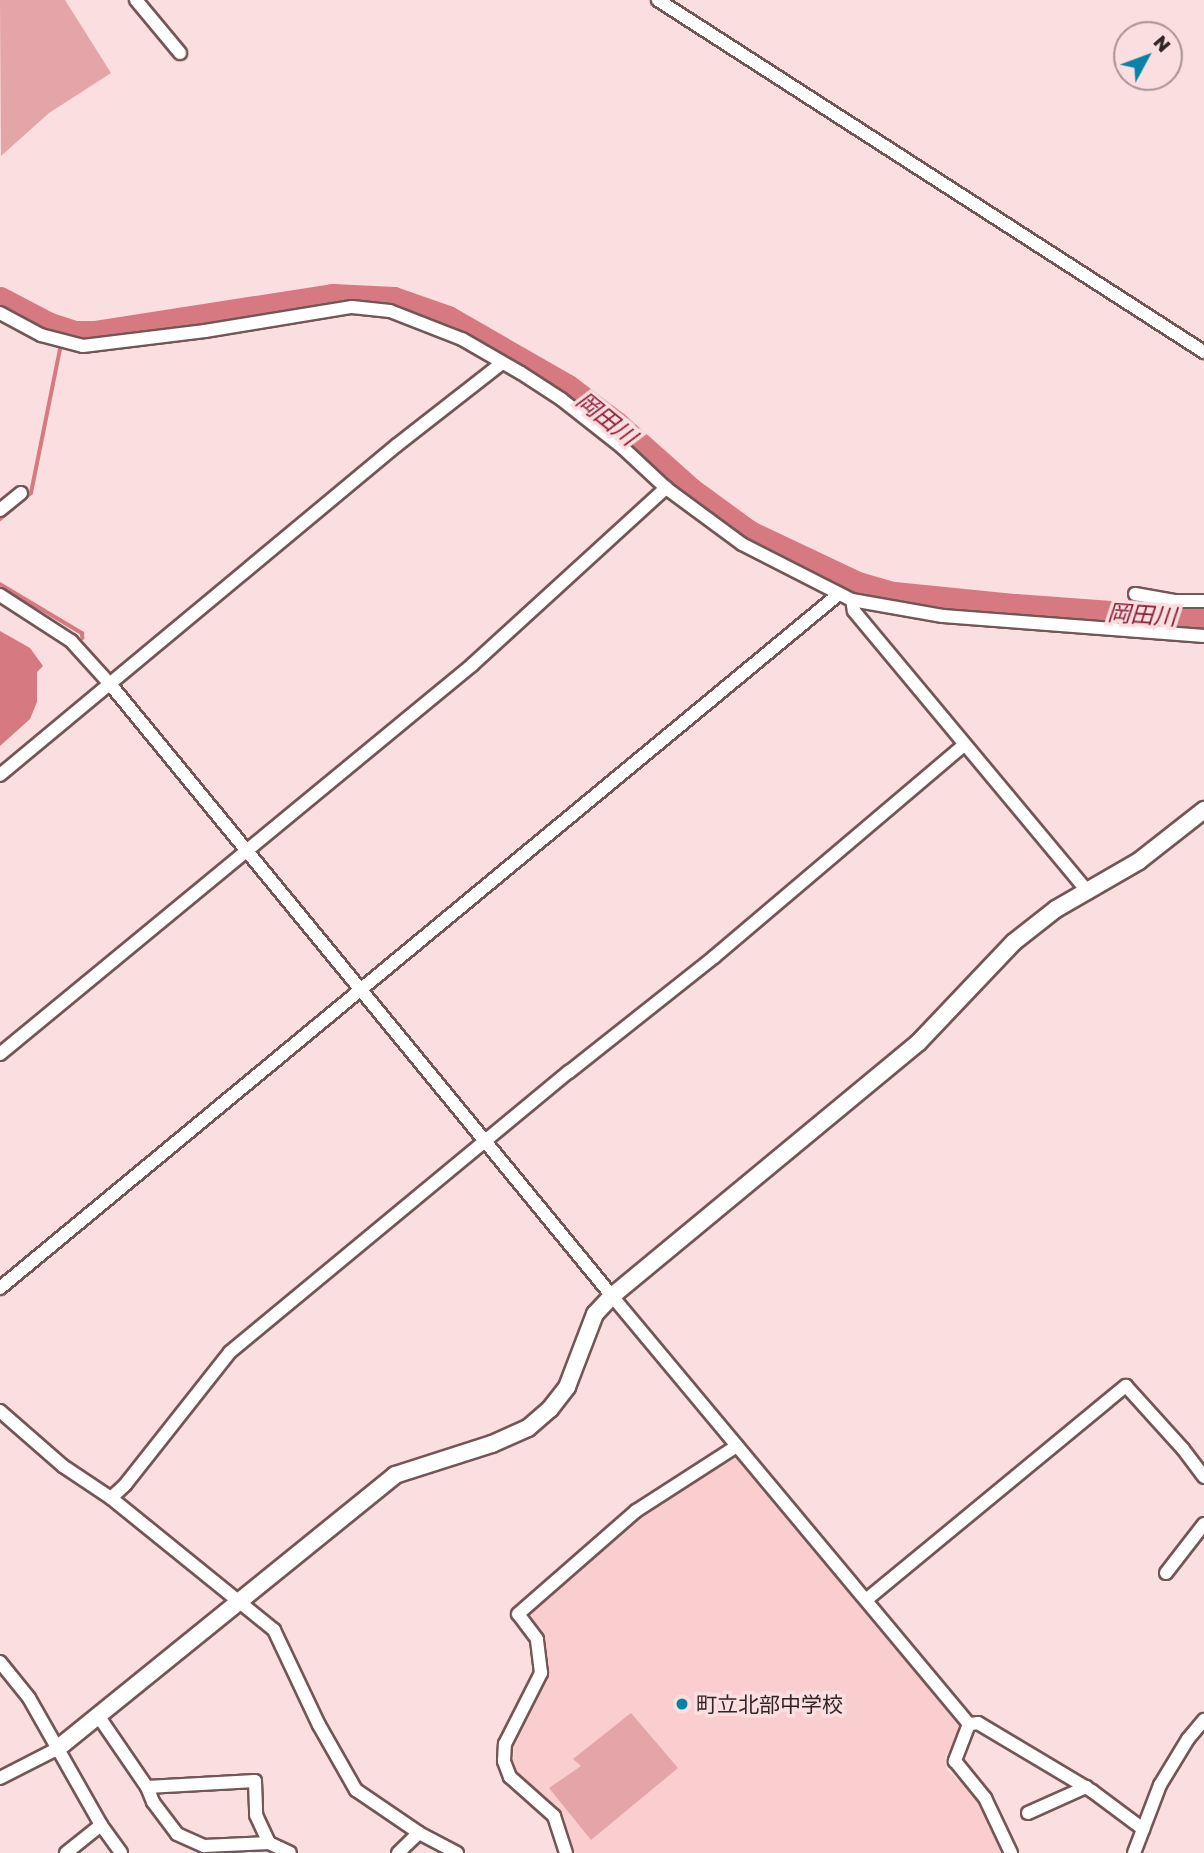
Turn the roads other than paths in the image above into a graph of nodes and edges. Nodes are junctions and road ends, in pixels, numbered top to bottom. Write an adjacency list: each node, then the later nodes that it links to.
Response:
1 (136, 0): 3 (street)
2 (658, 0): 5 (street)
3 (180, 53)
4 (0, 313): 6 (street)
5 (1204, 352)
6 (502, 363): 7 (street); 16 (street)
7 (666, 488): 10 (street); 20 (street)
8 (21, 493): 9 (street)
9 (0, 510)
10 (839, 594): 13 (street); 22 (street)
11 (1135, 594): 14 (street)
12 (0, 595): 16 (street)
13 (852, 600): 15 (street); 17 (street)
14 (1204, 601)
15 (1204, 636)
16 (110, 684): 18 (street); 20 (street)
17 (964, 745): 21 (street); 24 (street)
18 (0, 775)
19 (1204, 810): 21 (street)
20 (246, 849): 22 (street); 23 (street)
21 (1088, 892): 26 (street)
22 (359, 989): 24 (street); 25 (street)
23 (0, 1054)
24 (485, 1141): 26 (street); 30 (street)
25 (0, 1288)
26 (612, 1296): 28 (street); 34 (street)
27 (0, 1411): 30 (street)
28 (737, 1446): 33 (street); 53 (street)
29 (1204, 1477): 33 (street)
30 (111, 1498): 34 (street)
31 (1204, 1524): 32 (street)
32 (1166, 1573)
33 (866, 1600): 54 (street)
34 (237, 1602): 36 (street); 46 (street)
35 (0, 1662): 39 (street)
36 (99, 1717): 39 (street); 41 (street)
37 (1204, 1720): 45 (street)
38 (971, 1724): 42 (street)
39 (57, 1749): 40 (street); 44 (street)
40 (0, 1778)
41 (147, 1787): 47 (street); 47 (street)
42 (1086, 1787): 43 (street); 45 (street)
43 (1028, 1813)
44 (102, 1825): 48 (street); 49 (street)
45 (1143, 1829): 55 (street)
46 (419, 1833): 51 (street); 52 (street)
47 (269, 1843): 50 (street)
48 (66, 1853)
49 (121, 1853)
50 (290, 1853)
51 (398, 1853)
52 (457, 1853)
53 (566, 1853)
54 (1011, 1853)
55 (1133, 1853)

